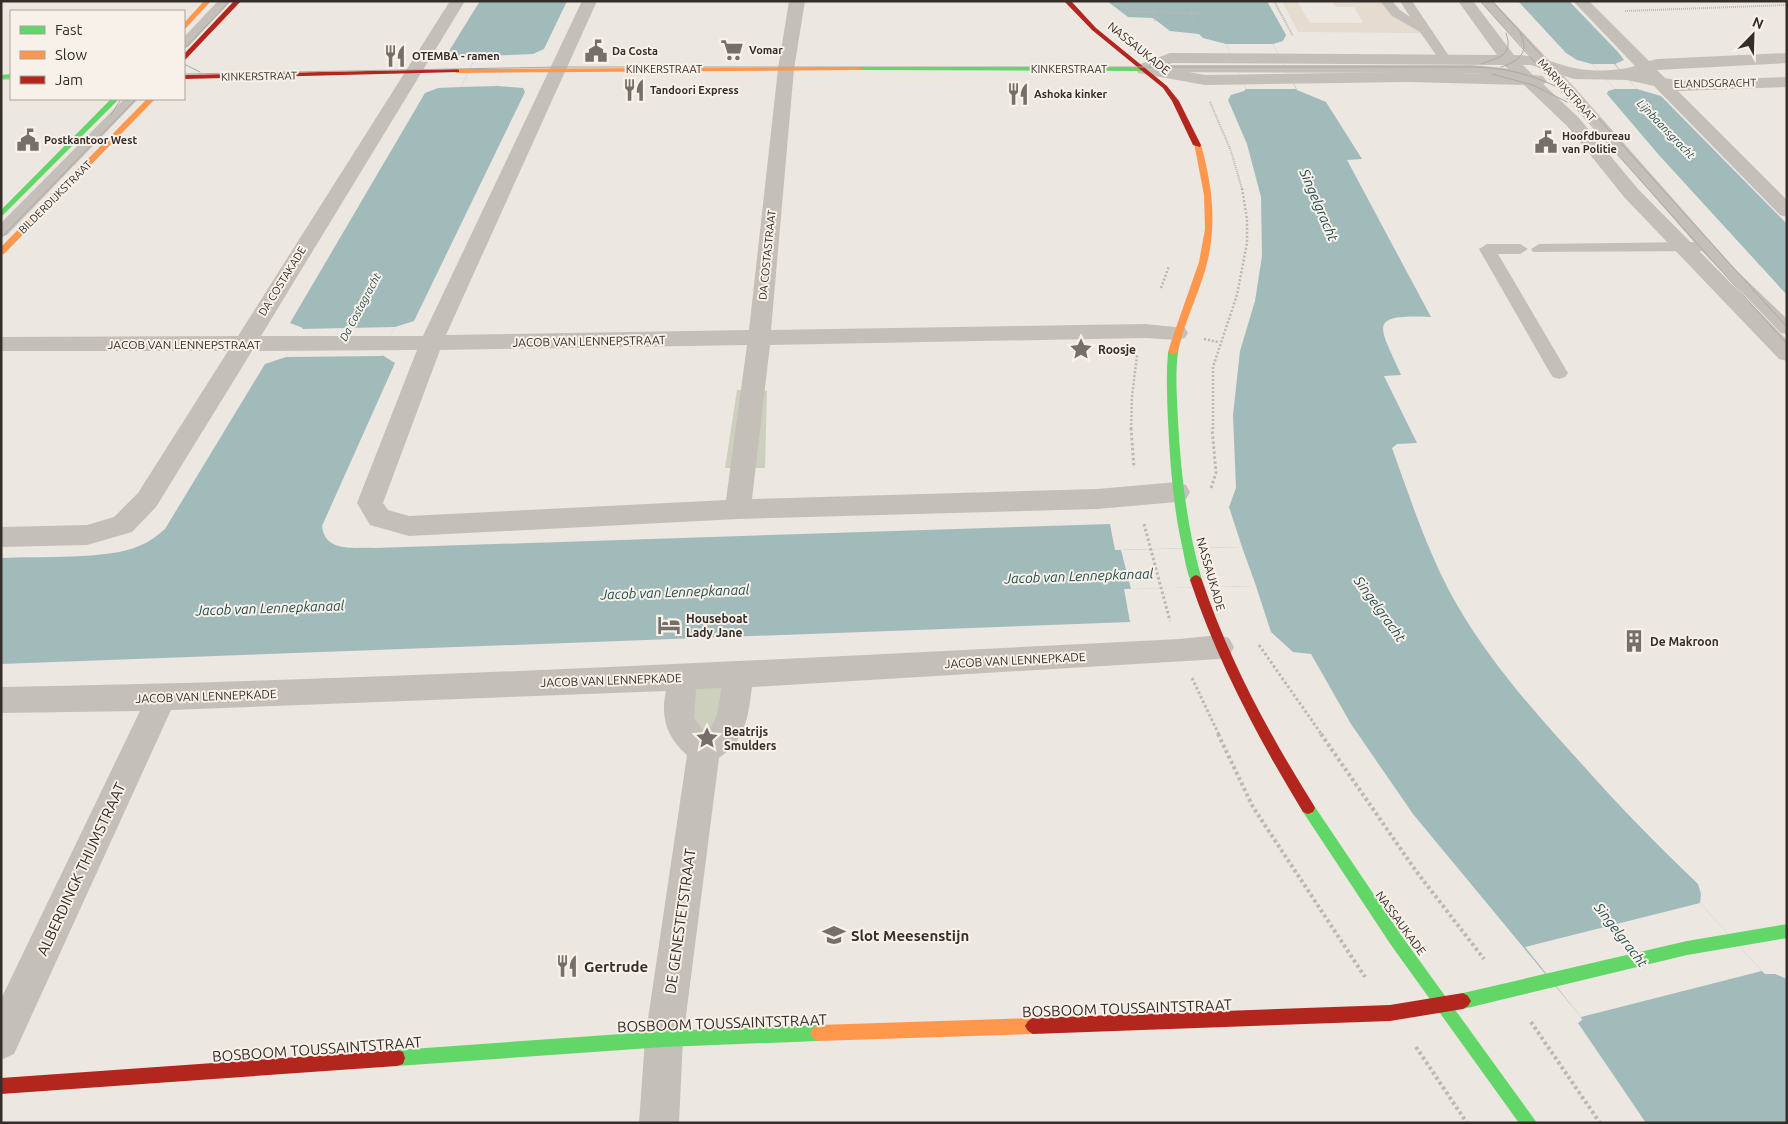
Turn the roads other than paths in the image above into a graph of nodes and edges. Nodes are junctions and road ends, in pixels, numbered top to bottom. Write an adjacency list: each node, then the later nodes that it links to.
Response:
1 (208, 1): 13 (street)
2 (225, 1): 16 (lane)
3 (238, 1): 17 (street)
4 (458, 1): 29 (street, DA COSTAKADE)
5 (590, 1): 28 (street)
6 (797, 1): 25 (street, DA COSTASTRAAT)
7 (1067, 1): 26 (street, NASSAUKADE)
8 (1386, 1): 14 (lane)
9 (1406, 1): 14 (lane)
10 (1464, 1): 20 (street, MARNIXSTRAAT)
11 (1486, 1): 15 (lane, MARNIXSTRAAT)
12 (1585, 6): 24 (street)
13 (185, 26)
14 (1424, 29): 19 (lane)
15 (1517, 36): 20 (lane); 21 (lane, MARNIXSTRAAT)
16 (185, 43)
17 (185, 57)
18 (1787, 58): 24 (street, ELANDSGRACHT)
19 (1445, 59): 20 (street); 23 (street)
20 (1509, 60): 21 (street); 27 (lane); 33 (street, MARNIXSTRAAT)
21 (1544, 64): 32 (street)
22 (1237, 68): 23 (street); 23 (street); 26 (street, KINKERSTRAAT); 26 (street, KINKERSTRAAT)
23 (1285, 68): 27 (lane); 33 (street)
24 (1645, 68): 30 (street, ELANDSGRACHT); 34 (street)
25 (786, 69): 26 (street, KINKERSTRAAT); 28 (street, KINKERSTRAAT); 50 (street, DA COSTASTRAAT)
26 (1144, 69): 49 (street, NASSAUKADE)
27 (1471, 69): 33 (lane)
28 (560, 70): 29 (street, KINKERSTRAAT); 51 (street)
29 (413, 73): 31 (street, KINKERSTRAAT); 53 (street, DA COSTAKADE)
30 (1627, 75): 32 (street); 34 (street, ELANDSGRACHT)
31 (185, 76)
32 (1567, 77): 33 (street); 39 (lane, MARNIXSTRAAT)
33 (1529, 79): 39 (lane); 43 (street, MARNIXSTRAAT)
34 (1658, 82): 35 (street, ELANDSGRACHT); 40 (street)
35 (1787, 82)
36 (114, 100): 41 (street, BILDERDIJKSTRAAT)
37 (130, 100): 42 (lane, BILDERDIJKSTRAAT)
38 (150, 100): 47 (street, BILDERDIJKSTRAAT)
39 (1579, 102): 44 (lane, MARNIXSTRAAT)
40 (1787, 211)
41 (1, 215)
42 (1, 232)
43 (1681, 247): 44 (lane); 46 (lane); 54 (street, MARNIXSTRAAT)
44 (1710, 247): 48 (lane, MARNIXSTRAAT)
45 (1520, 249): 55 (lane)
46 (1539, 249)
47 (1, 252)
48 (1787, 329)
49 (1177, 333): 50 (street, JACOB VAN LENNEPSTRAAT); 56 (street, NASSAUKADE)
50 (759, 338): 51 (street, JACOB VAN LENNEPSTRAAT); 57 (street, DA COSTASTRAAT)
51 (432, 343): 53 (street, JACOB VAN LENNEPSTRAAT); 57 (street)
52 (1, 344): 53 (street, JACOB VAN LENNEPSTRAAT)
53 (242, 344): 58 (street, DA COSTAKADE)
54 (1787, 354)
55 (1559, 373)
56 (1178, 498): 57 (street); 59 (street, NASSAUKADE)
57 (738, 509)
58 (1, 537)
59 (1217, 640): 60 (street, JACOB VAN LENNEPKADE); 66 (street, NASSAUKADE)
60 (738, 675): 61 (street, JACOB VAN LENNEPKADE); 64 (street)
61 (684, 677): 62 (street, JACOB VAN LENNEPKADE); 64 (street)
62 (161, 698): 63 (street, JACOB VAN LENNEPKADE); 68 (street, ALBERDINGK THIJMSTRAAT)
63 (1, 700)
64 (704, 750): 67 (street, DE GENESTETSTRAAT)
65 (1787, 931): 66 (street, BOSBOOM TOUSSAINTSTRAAT)
66 (1444, 1006): 67 (street, BOSBOOM TOUSSAINTSTRAAT); 71 (street, NASSAUKADE)
67 (664, 1039): 69 (street, BOSBOOM TOUSSAINTSTRAAT); 70 (street, DE GENESTETSTRAAT)
68 (1, 1041)
69 (1, 1086)
70 (659, 1123)
71 (1529, 1123)

